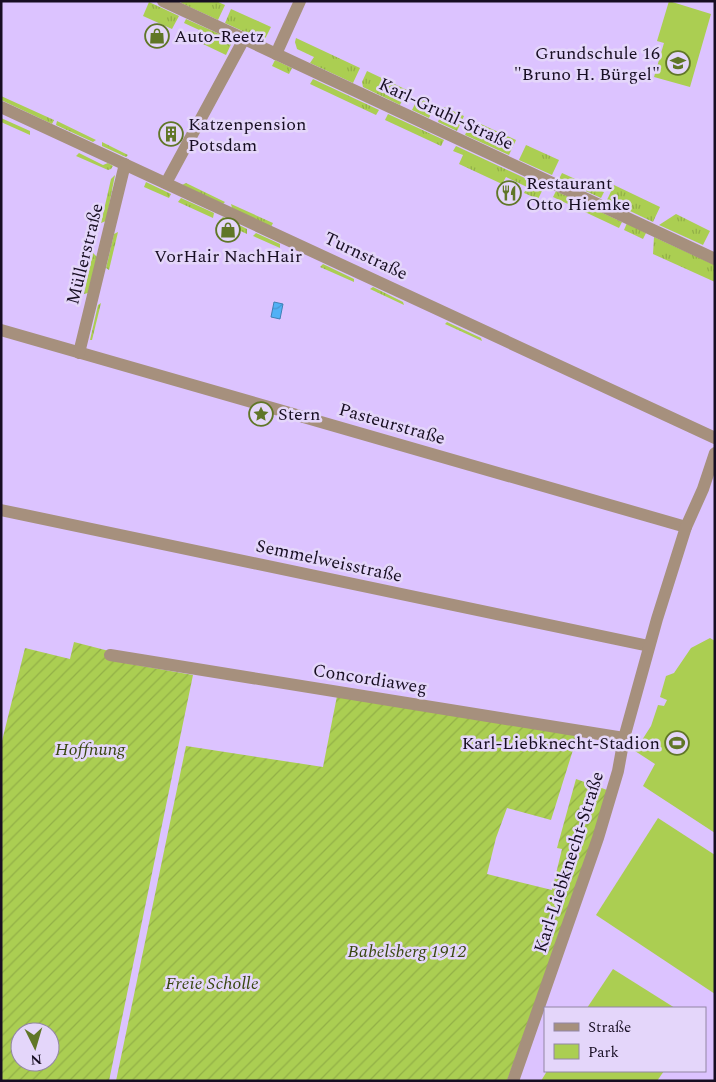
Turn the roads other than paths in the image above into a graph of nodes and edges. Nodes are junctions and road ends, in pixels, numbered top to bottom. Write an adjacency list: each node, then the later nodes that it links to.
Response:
1 (163, 1): 3 (street, Karl-Gruhl-Straße)
2 (300, 1): 4 (street)
3 (244, 39): 4 (street, Karl-Gruhl-Straße); 7 (street)
4 (276, 54): 8 (street, Karl-Gruhl-Straße)
5 (1, 107): 6 (street, Turnstraße)
6 (125, 164): 7 (street, Turnstraße); 10 (street, Müllerstraße)
7 (166, 183): 11 (street, Turnstraße)
8 (715, 259)
9 (1, 330): 10 (street, Pasteurstraße)
10 (78, 353): 15 (street, Pasteurstraße)
11 (715, 438)
12 (715, 454): 13 (street, Karl-Liebknecht-Straße)
13 (709, 492): 15 (street, Karl-Liebknecht-Straße)
14 (1, 510): 16 (street, Semmelweisstraße)
15 (686, 527): 16 (street, Karl-Liebknecht-Straße)
16 (649, 646): 18 (street, Karl-Liebknecht-Straße)
17 (110, 655): 18 (street, Concordiaweg)
18 (624, 738): 19 (street, Karl-Liebknecht-Straße)
19 (513, 1081)

